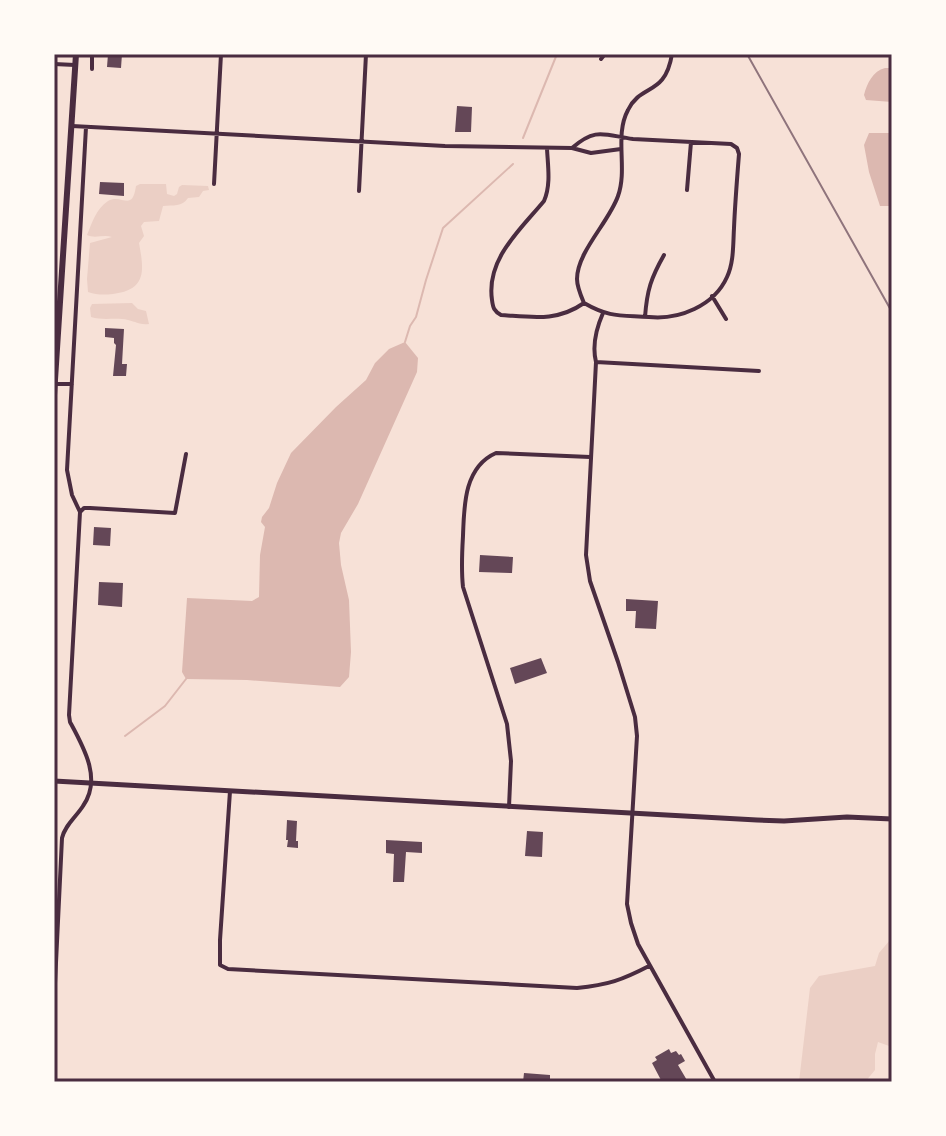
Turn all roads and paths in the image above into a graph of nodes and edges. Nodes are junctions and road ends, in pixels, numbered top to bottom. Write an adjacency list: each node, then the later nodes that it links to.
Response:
1 (76, 54): 9 (main road)
2 (92, 54): 10 (street)
3 (221, 54): 13 (street)
4 (366, 54): 15 (street)
5 (605, 54): 7 (street)
6 (672, 54): 14 (street)
7 (601, 59)
8 (54, 64): 9 (street)
9 (75, 65): 11 (main road)
10 (92, 69)
11 (72, 126): 12 (street); 31 (main road)
12 (86, 127): 13 (street); 32 (street)
13 (216, 134): 15 (street); 20 (street)
14 (621, 137): 16 (street); 17 (street); 19 (street)
15 (362, 142): 18 (street); 22 (street)
16 (691, 142): 21 (street); 24 (street)
17 (572, 148): 18 (street); 19 (street)
18 (547, 149): 25 (street)
19 (621, 149): 25 (street)
20 (214, 184)
21 (687, 190)
22 (359, 191)
23 (664, 255): 27 (street)
24 (712, 296): 27 (street); 28 (street)
25 (584, 303): 26 (street)
26 (603, 313): 27 (street); 29 (street)
27 (645, 317)
28 (726, 319)
29 (596, 362): 30 (street); 35 (street)
30 (759, 371)
31 (55, 384): 32 (street); 33 (main road)
32 (73, 384): 36 (street)
33 (54, 395)
34 (186, 454): 36 (street)
35 (590, 457): 40 (street); 41 (street)
36 (80, 512): 38 (street)
37 (54, 781): 38 (main road)
38 (90, 783): 39 (main road); 44 (street)
39 (230, 791): 40 (main road); 43 (street)
40 (509, 807): 41 (main road)
41 (633, 813): 42 (main road); 43 (street)
42 (892, 819)
43 (649, 966): 45 (street)
44 (54, 1004)
45 (715, 1082)

